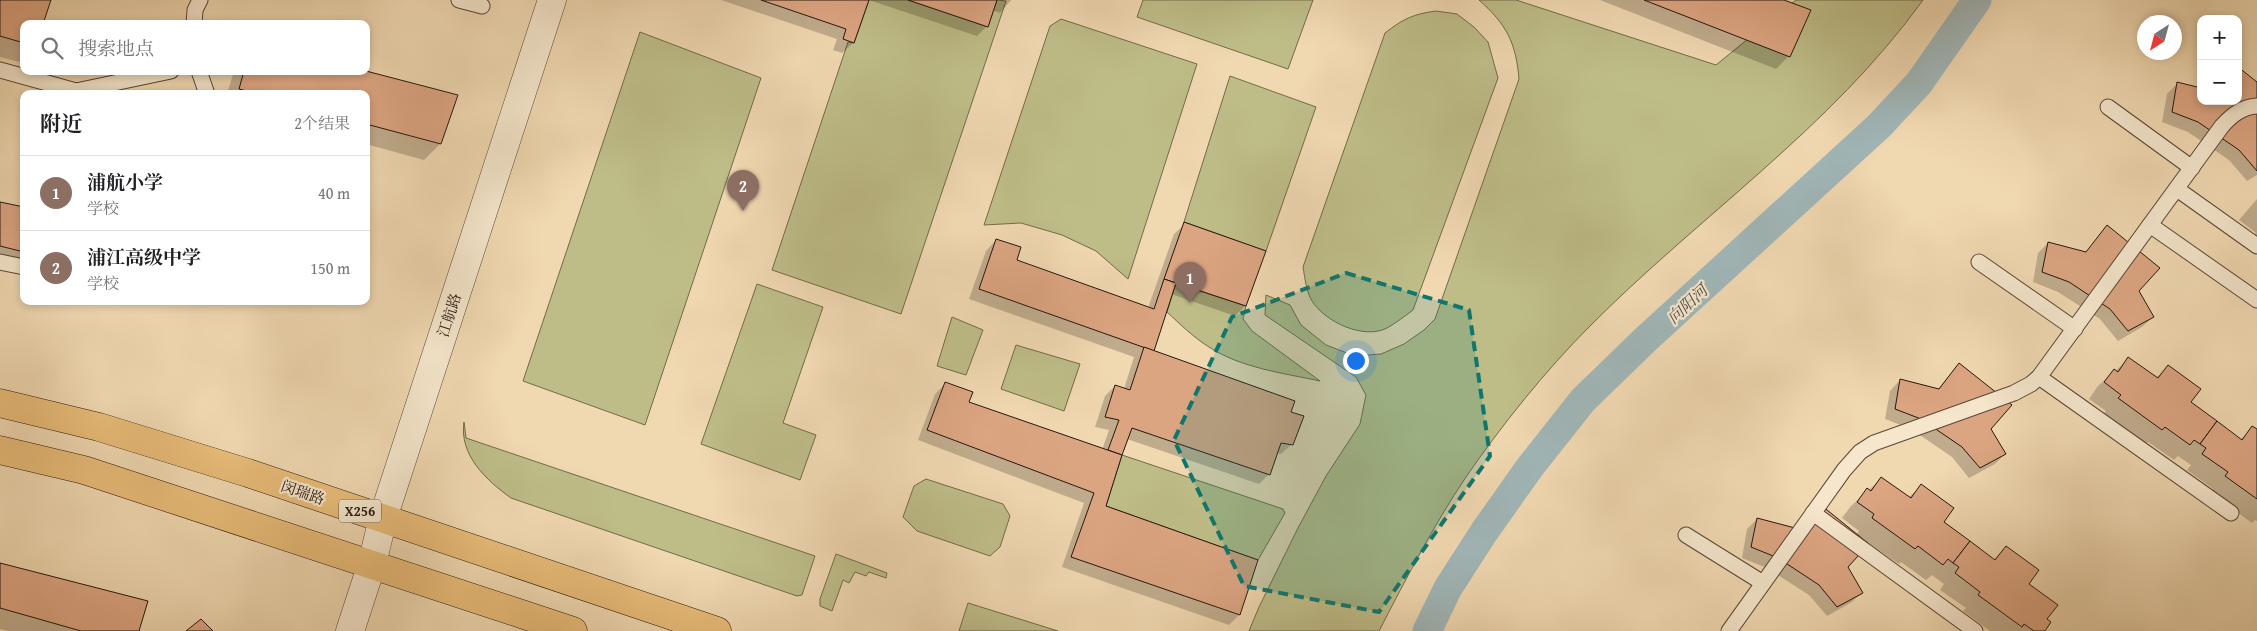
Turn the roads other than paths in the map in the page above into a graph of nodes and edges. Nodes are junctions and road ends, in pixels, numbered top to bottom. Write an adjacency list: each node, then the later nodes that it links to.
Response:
1 (200, 0): 5 (lane)
2 (459, 0): 4 (lane)
3 (552, 0): 28 (street, 江航路)
4 (482, 6)
5 (194, 20)
6 (0, 70): 9 (lane)
7 (152, 75): 10 (lane)
8 (200, 75): 11 (lane)
9 (72, 90)
10 (81, 90)
11 (205, 90)
12 (2257, 106): 14 (lane)
13 (2108, 107): 14 (lane)
14 (2192, 168): 15 (lane)
15 (2177, 189): 16 (lane); 17 (lane)
16 (2150, 225): 21 (lane); 22 (lane)
17 (2257, 246)
18 (0, 262): 20 (lane)
19 (1980, 262): 22 (lane)
20 (20, 266)
21 (2257, 300)
22 (2075, 329): 23 (lane)
23 (2039, 376): 26 (lane); 27 (lane)
24 (0, 403): 28 (main road, 闵瑞路 / X256)
25 (0, 450): 30 (main road)
26 (1813, 513): 31 (lane); 36 (lane)
27 (2231, 513)
28 (382, 518): 30 (street, 江航路); 34 (main road, 闵瑞路 / X256)
29 (1686, 535): 31 (lane)
30 (372, 564): 32 (street, 江航路); 33 (main road)
31 (1763, 583): 35 (lane)
32 (350, 631)
33 (573, 631)
34 (716, 631)
35 (1729, 631)
36 (1975, 631)

